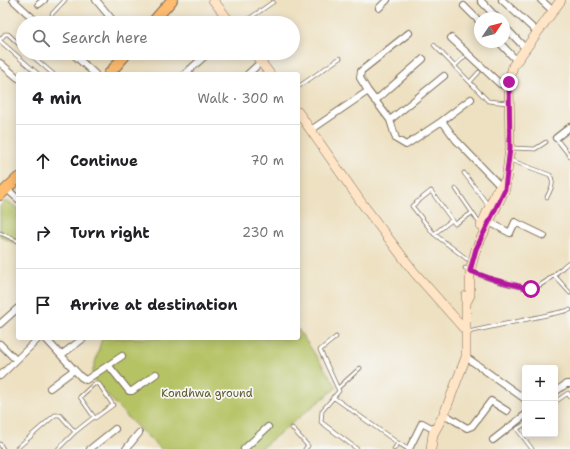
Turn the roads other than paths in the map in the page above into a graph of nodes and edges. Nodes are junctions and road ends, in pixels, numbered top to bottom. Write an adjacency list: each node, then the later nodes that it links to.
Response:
1 (13, 0): 17 (street)
2 (65, 0): 16 (lane)
3 (96, 0): 18 (street)
4 (213, 0): 20 (street)
5 (387, 0): 13 (street)
6 (502, 0): 24 (street)
7 (541, 0): 14 (street)
8 (561, 0): 14 (street)
9 (170, 1): 19 (main road)
10 (481, 1): 15 (street)
11 (273, 2): 21 (lane)
12 (464, 6): 22 (street)
13 (379, 8)
14 (553, 11): 24 (street)
15 (491, 12)
16 (52, 14)
17 (30, 16)
18 (109, 16)
19 (158, 16)
20 (226, 16)
21 (253, 16)
22 (474, 16)
23 (510, 32): 31 (street)
24 (537, 32): 31 (street)
25 (409, 33): 58 (street)
26 (451, 38): 57 (street)
27 (0, 41): 28 (lane); 32 (lane)
28 (16, 41)
29 (434, 45): 44 (lane)
30 (505, 48): 41 (street)
31 (525, 48): 41 (street)
32 (16, 55)
33 (464, 57): 44 (lane)
34 (340, 58): 56 (lane)
35 (423, 59): 60 (street)
36 (22, 60): 45 (lane)
37 (37, 60): 46 (lane)
38 (80, 60): 47 (street)
39 (121, 60): 48 (main road)
40 (200, 60): 49 (street)
41 (516, 60): 57 (street)
42 (261, 62): 50 (street); 51 (street)
43 (0, 63): 53 (street)
44 (454, 66): 55 (lane)
45 (36, 72)
46 (52, 72)
47 (93, 72)
48 (111, 72)
49 (187, 72)
50 (250, 72)
51 (268, 72)
52 (479, 72): 55 (lane)
53 (16, 76)
54 (444, 76): 63 (street)
55 (470, 82): 61 (lane)
56 (300, 86)
57 (509, 86): 61 (street)
58 (368, 91): 60 (street); 66 (street)
59 (471, 99): 64 (street)
60 (375, 101): 63 (street)
61 (510, 103): 69 (street)
62 (300, 115): 66 (street)
63 (390, 120): 64 (street)
64 (442, 120): 74 (street)
65 (570, 127): 67 (street)
66 (311, 130): 94 (street)
67 (557, 139): 70 (lane)
68 (546, 142): 69 (lane)
69 (510, 148): 71 (street)
70 (570, 156)
71 (509, 159): 74 (street); 77 (lane)
72 (464, 173): 79 (lane)
73 (16, 180): 76 (main road)
74 (503, 185): 79 (street); 82 (street)
75 (456, 189): 80 (lane)
76 (3, 192): 78 (street)
77 (547, 197)
78 (16, 198)
79 (489, 206): 82 (street)
80 (472, 213): 81 (lane); 82 (lane)
81 (452, 220): 84 (lane); 84 (lane)
82 (485, 224): 85 (street); 88 (street)
83 (0, 233): 86 (lane)
84 (434, 234): 88 (lane)
85 (544, 236)
86 (16, 240)
87 (570, 260): 89 (lane)
88 (467, 266): 89 (lane); 94 (street)
89 (554, 275): 90 (lane)
90 (570, 293)
91 (16, 310): 93 (street)
92 (570, 310): 94 (lane)
93 (0, 324)
94 (467, 332): 102 (street)
95 (336, 337): 111 (lane)
96 (37, 340): 103 (street)
97 (47, 340): 100 (street)
98 (81, 340): 100 (street)
99 (0, 344): 103 (street)
100 (61, 355): 106 (street)
101 (122, 356): 104 (street)
102 (466, 357): 114 (street); 118 (street)
103 (16, 360): 108 (street)
104 (109, 366): 106 (street); 107 (street)
105 (360, 368): 111 (lane)
106 (74, 370): 110 (street)
107 (156, 374)
108 (0, 376)
109 (570, 384): 112 (street)
110 (50, 388)
111 (338, 388): 113 (lane)
112 (558, 390)
113 (334, 397): 131 (lane); 140 (lane)
114 (522, 397)
115 (570, 397): 116 (lane)
116 (556, 401)
117 (507, 411): 118 (street)
118 (444, 414): 125 (street)
119 (94, 416): 119 (lane); 126 (lane)
120 (522, 417): 130 (street)
121 (522, 426): 128 (lane)
122 (268, 427): 138 (street)
123 (292, 428): 139 (lane)
124 (115, 429): 136 (street)
125 (435, 430): 142 (street); 143 (street)
126 (75, 432): 134 (lane); 135 (lane)
127 (139, 433): 137 (street)
128 (522, 436)
129 (523, 437): 144 (lane)
130 (493, 440)
131 (398, 443): 141 (lane); 142 (lane)
132 (0, 444): 133 (lane)
133 (3, 449)
134 (16, 449)
135 (58, 449)
136 (90, 449)
137 (126, 449)
138 (244, 449)
139 (305, 449)
140 (357, 449)
141 (394, 449)
142 (409, 449)
143 (431, 449)
144 (532, 449)

